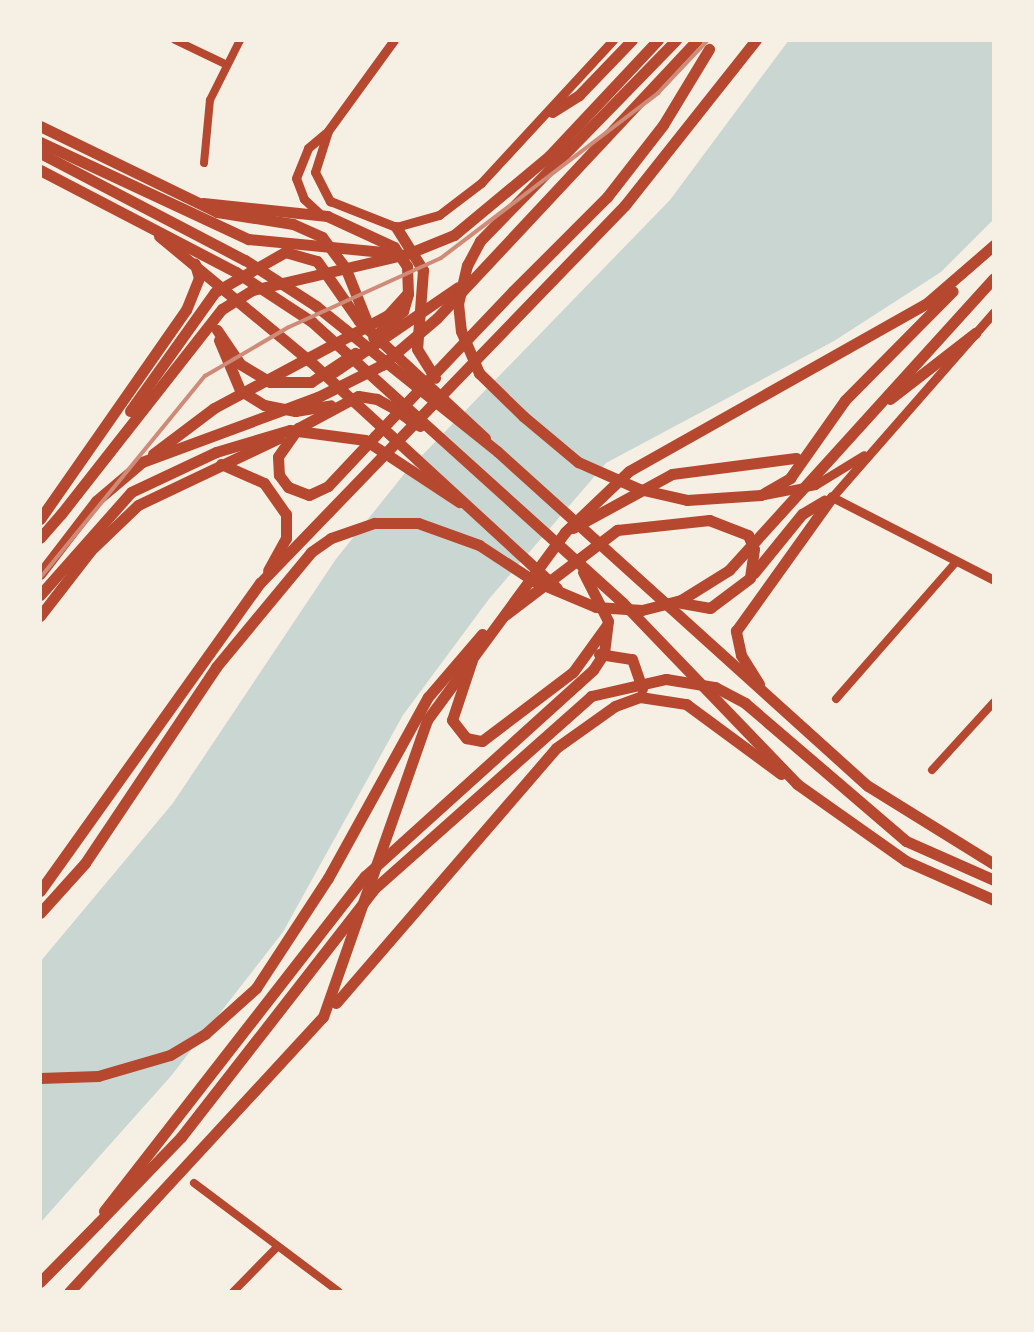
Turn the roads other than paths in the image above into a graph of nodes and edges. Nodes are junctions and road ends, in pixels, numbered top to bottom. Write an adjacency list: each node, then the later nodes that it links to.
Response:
1 (175, 40): 11 (street)
2 (240, 40): 11 (street)
3 (394, 40): 14 (street)
4 (613, 40): 12 (street)
5 (632, 40): 12 (main road)
6 (658, 40): 26 (main road)
7 (676, 40): 50 (main road)
8 (697, 40): 29 (main road)
9 (756, 40): 25 (main road)
10 (709, 49): 19 (main road)
11 (223, 63): 17 (street)
12 (552, 112): 22 (street)
13 (40, 126): 20 (main road)
14 (328, 131): 21 (street); 22 (street)
15 (40, 139): 26 (main road)
16 (40, 153): 46 (main road)
17 (204, 163)
18 (40, 170): 23 (main road)
19 (607, 198): 25 (main road); 33 (main road)
20 (203, 203): 21 (main road); 36 (main road)
21 (326, 216): 26 (main road)
22 (396, 227): 41 (main road)
23 (153, 229): 28 (main road); 44 (main road)
24 (994, 245): 30 (main road)
25 (577, 254): 27 (main road)
26 (407, 260): 34 (main road); 52 (main road)
27 (566, 266): 33 (main road); 62 (main road)
28 (200, 268): 32 (main road); 54 (main road)
29 (483, 269): 39 (main road); 48 (main road)
30 (968, 272): 47 (main road); 55 (main road)
31 (994, 278): 65 (main road)
32 (213, 286): 37 (main road); 53 (main road)
33 (513, 291): 43 (main road)
34 (408, 294): 39 (main road); 48 (main road)
35 (994, 312): 38 (street)
36 (368, 327): 41 (main road); 52 (main road)
37 (217, 330): 39 (main road); 40 (main road)
38 (975, 334): 42 (main road); 45 (street)
39 (334, 372)
40 (340, 404): 43 (main road); 44 (main road)
41 (455, 406): 46 (main road)
42 (875, 411)
43 (298, 428): 49 (main road)
44 (446, 440): 58 (main road)
45 (872, 450): 50 (street); 51 (street)
46 (498, 452): 64 (main road)
47 (798, 461): 50 (main road); 55 (main road)
48 (142, 462): 59 (main road)
49 (221, 464): 62 (main road); 66 (main road)
50 (758, 496)
51 (832, 497): 57 (street); 60 (main road); 72 (main road)
52 (61, 514): 56 (main road)
53 (479, 516): 63 (main road); 65 (main road)
54 (40, 518)
55 (565, 532): 68 (main road)
56 (40, 538)
57 (956, 562): 61 (street); 74 (street)
58 (579, 564): 67 (main road); 77 (main road)
59 (40, 574)
60 (750, 578): 64 (main road); 68 (main road)
61 (994, 580)
62 (260, 583): 80 (main road)
63 (40, 595)
64 (655, 595): 72 (main road)
65 (569, 598): 82 (main road)
66 (40, 616)
67 (608, 622): 70 (main road); 71 (main road)
68 (493, 625): 69 (main road); 84 (main road)
69 (478, 645): 71 (main road); 83 (main road)
70 (604, 653): 71 (main road); 73 (main road); 86 (main road)
71 (588, 656)
72 (767, 696): 78 (main road)
73 (640, 697): 77 (main road); 83 (main road)
74 (836, 699)
75 (994, 702): 76 (street)
76 (932, 770)
77 (798, 784): 81 (main road)
78 (994, 864)
79 (994, 880): 86 (main road)
80 (40, 891)
81 (994, 900)
82 (40, 914)
83 (323, 1018): 89 (main road)
84 (40, 1078)
85 (194, 1182): 87 (street)
86 (98, 1223): 88 (main road)
87 (276, 1247): 90 (street); 91 (street)
88 (40, 1282)
89 (69, 1292)
90 (233, 1292)
91 (339, 1292)

